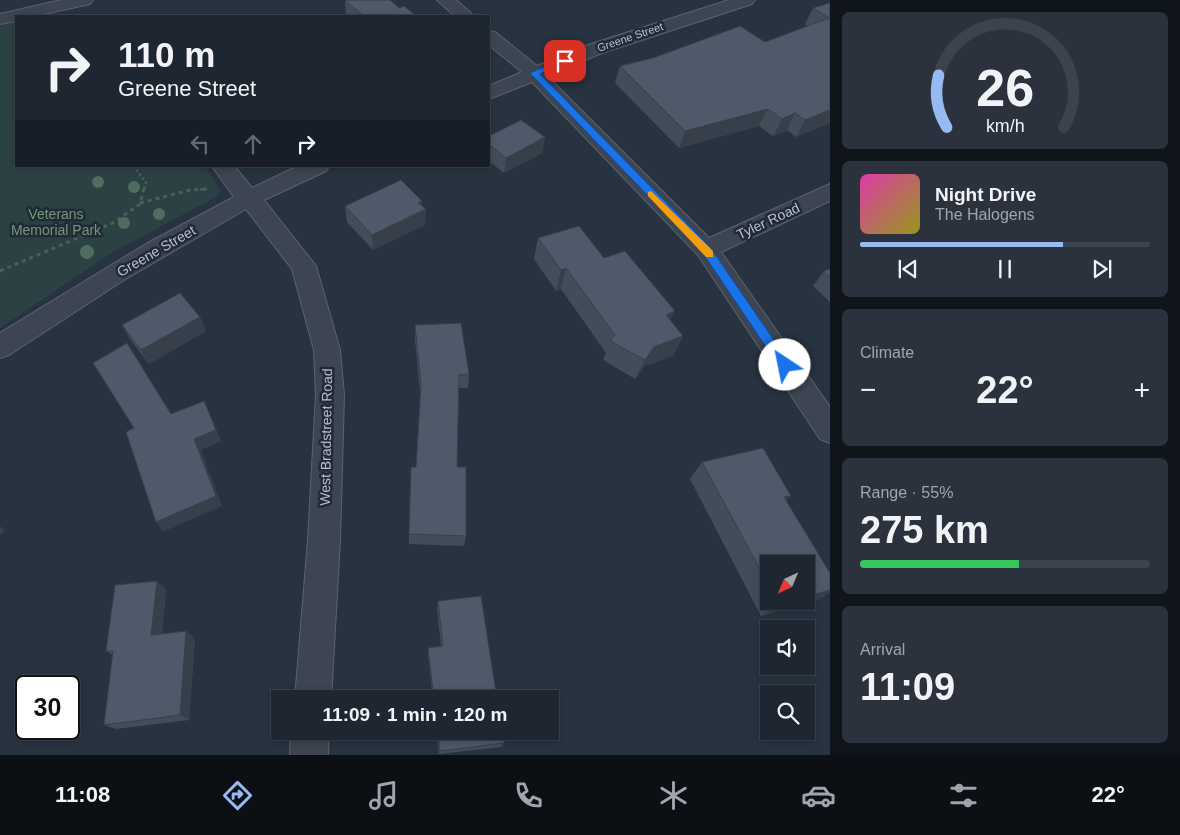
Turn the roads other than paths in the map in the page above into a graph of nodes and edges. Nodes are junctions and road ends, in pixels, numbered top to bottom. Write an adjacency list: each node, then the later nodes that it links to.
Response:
1 (446, 0): 5 (street)
2 (746, 0): 9 (street, Greene Street)
3 (90, 2): 4 (street)
4 (21, 15)
5 (464, 15)
6 (15, 16): 7 (street)
7 (0, 19)
8 (490, 37): 9 (street)
9 (534, 73): 10 (street, Greene Street); 15 (street)
10 (490, 93)
11 (224, 167): 14 (street, West Bradstreet Road)
12 (315, 167): 14 (street, Greene Street)
13 (830, 192): 15 (street, Tyler Road)
14 (244, 193): 16 (street, Greene Street); 18 (street, West Bradstreet Road)
15 (706, 249): 17 (street)
16 (0, 347)
17 (830, 430)
18 (314, 690)
19 (310, 740): 20 (street)
20 (309, 755)

